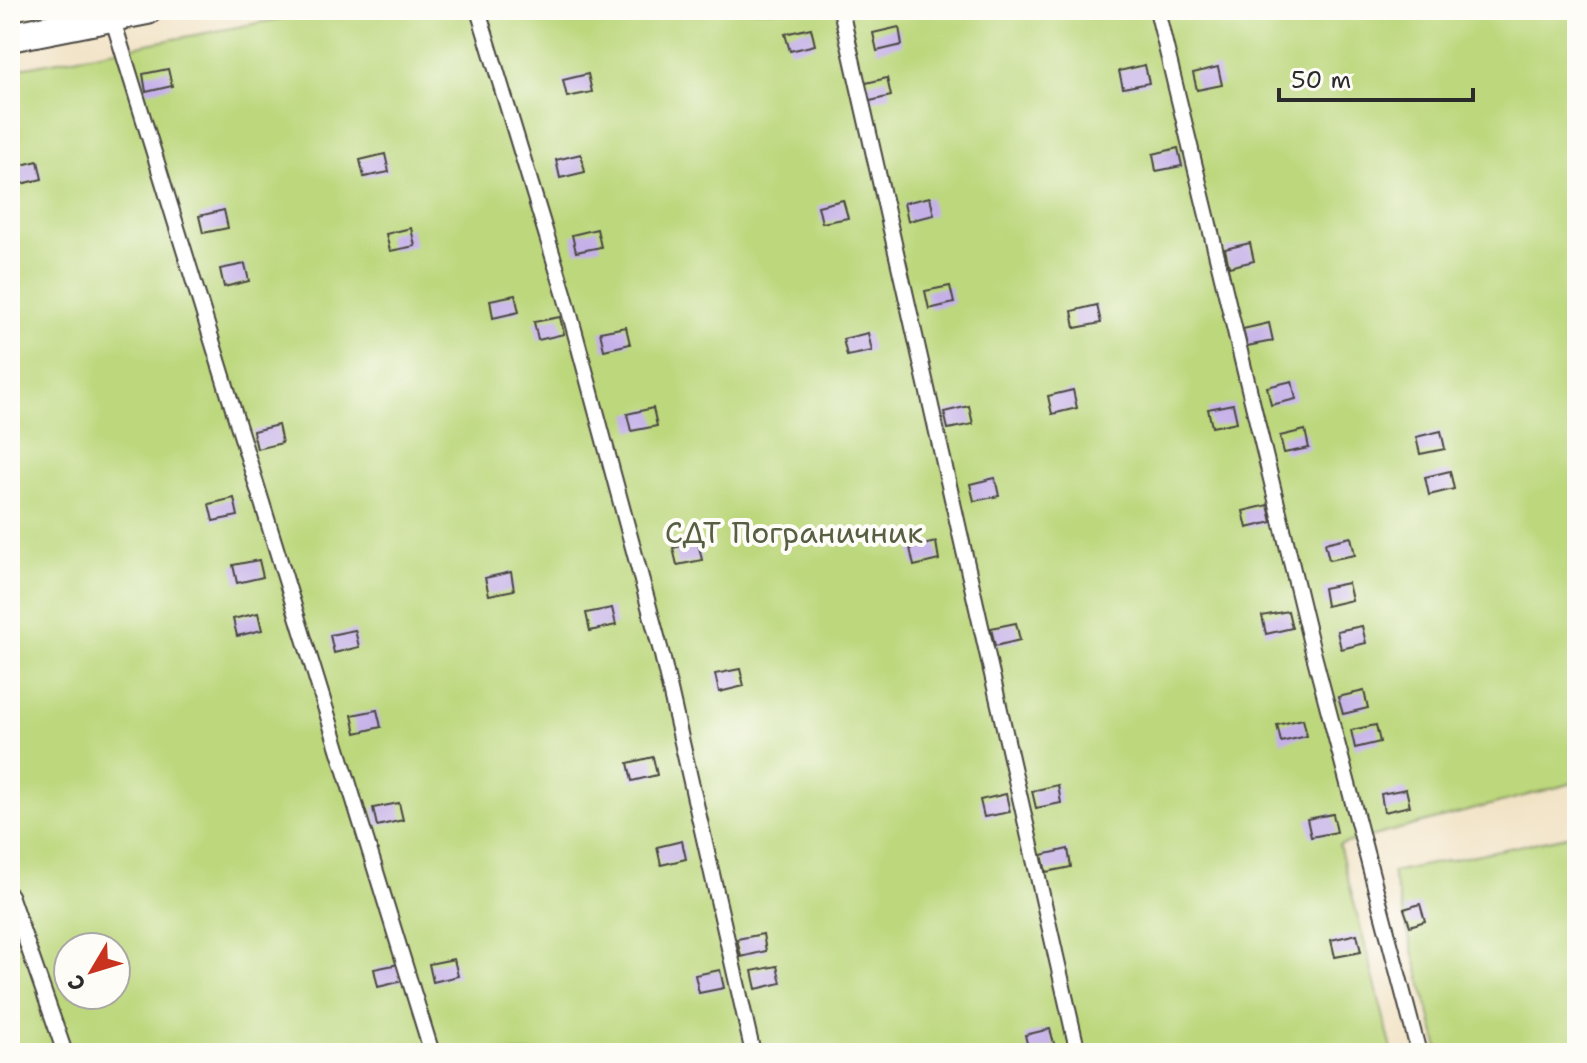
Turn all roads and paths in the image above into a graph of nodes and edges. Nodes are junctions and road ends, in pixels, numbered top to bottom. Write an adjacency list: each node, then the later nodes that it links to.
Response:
1 (147, 10): 5 (street)
2 (478, 10): 10 (lane)
3 (841, 10): 11 (lane)
4 (1157, 10): 12 (lane)
5 (112, 17): 6 (street); 9 (lane)
6 (10, 37)
7 (10, 895): 8 (lane)
8 (65, 1053)
9 (432, 1053)
10 (753, 1053)
11 (1078, 1053)
12 (1419, 1053)

